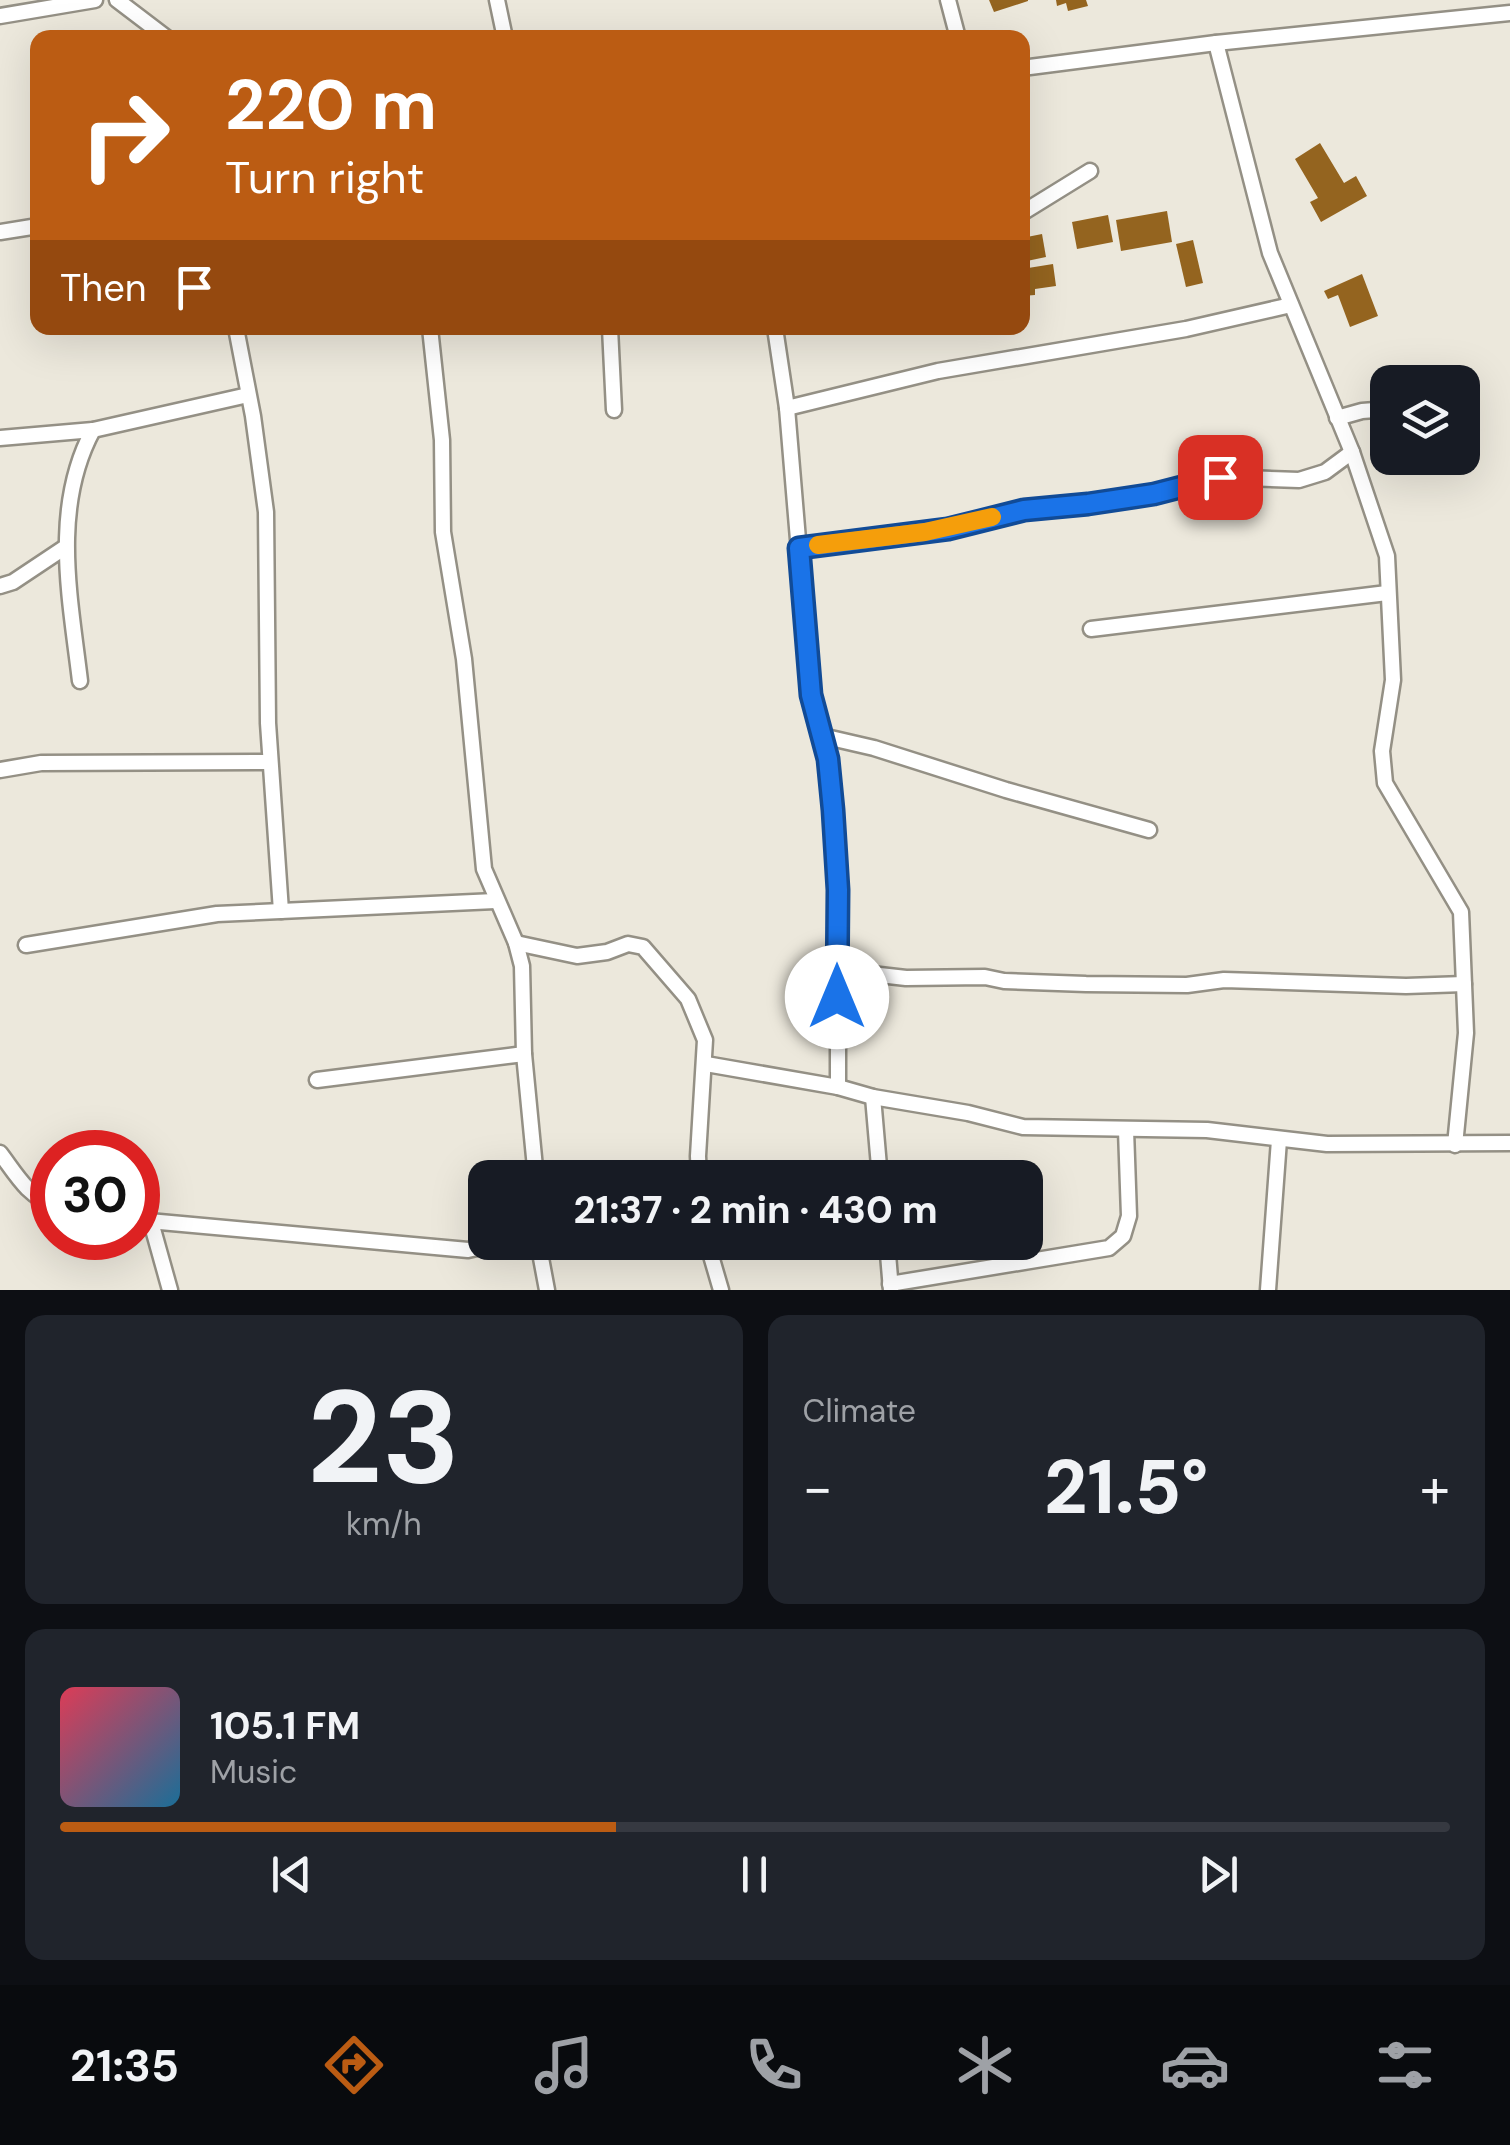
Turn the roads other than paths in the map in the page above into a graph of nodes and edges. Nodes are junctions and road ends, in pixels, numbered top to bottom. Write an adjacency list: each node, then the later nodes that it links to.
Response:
1 (95, 0): 6 (street)
2 (117, 0): 7 (street)
3 (496, 0): 8 (street)
4 (948, 0): 9 (street)
5 (1510, 13): 10 (street)
6 (0, 16)
7 (159, 30)
8 (503, 30)
9 (956, 30)
10 (1216, 43): 11 (street); 16 (street)
11 (1030, 67)
12 (1090, 170): 13 (street)
13 (1030, 208)
14 (30, 227): 15 (street)
15 (0, 232)
16 (1291, 305): 22 (street); 25 (street)
17 (237, 335): 21 (street)
18 (431, 335): 39 (street)
19 (610, 335): 23 (street)
20 (776, 335): 22 (street)
21 (248, 395): 26 (street); 36 (street)
22 (786, 408): 30 (street)
23 (614, 410)
24 (1370, 410): 25 (street)
25 (1337, 418): 28 (street)
26 (93, 430): 27 (street); 29 (street)
27 (0, 438)
28 (1352, 452): 30 (street); 32 (street)
29 (64, 548): 31 (street); 34 (street)
30 (799, 548): 35 (street)
31 (0, 586)
32 (1387, 593): 33 (street); 44 (street)
33 (1091, 629)
34 (80, 682)
35 (822, 736): 38 (street); 43 (street)
36 (270, 762): 37 (street); 40 (street)
37 (0, 770)
38 (1148, 830)
39 (496, 901): 40 (street); 41 (street)
40 (280, 911): 42 (street)
41 (516, 943): 45 (street); 46 (street)
42 (26, 945)
43 (836, 970): 44 (street); 48 (street)
44 (1464, 984): 53 (street)
45 (524, 1054): 47 (street); 55 (street)
46 (706, 1064): 48 (street); 56 (street)
47 (316, 1080)
48 (838, 1087): 49 (street)
49 (873, 1097): 50 (street); 57 (street)
50 (1126, 1130): 51 (street); 65 (street)
51 (1278, 1140): 53 (street); 69 (street)
52 (1510, 1142): 53 (street)
53 (1455, 1145)
54 (0, 1153): 58 (street)
55 (534, 1160)
56 (698, 1160)
57 (878, 1160)
58 (30, 1190)
59 (160, 1222): 60 (street)
60 (468, 1250)
61 (159, 1260): 66 (street)
62 (541, 1260): 67 (street)
63 (712, 1260): 68 (street)
64 (888, 1260): 65 (street)
65 (891, 1287)
66 (170, 1290)
67 (547, 1290)
68 (721, 1290)
69 (1268, 1290)

